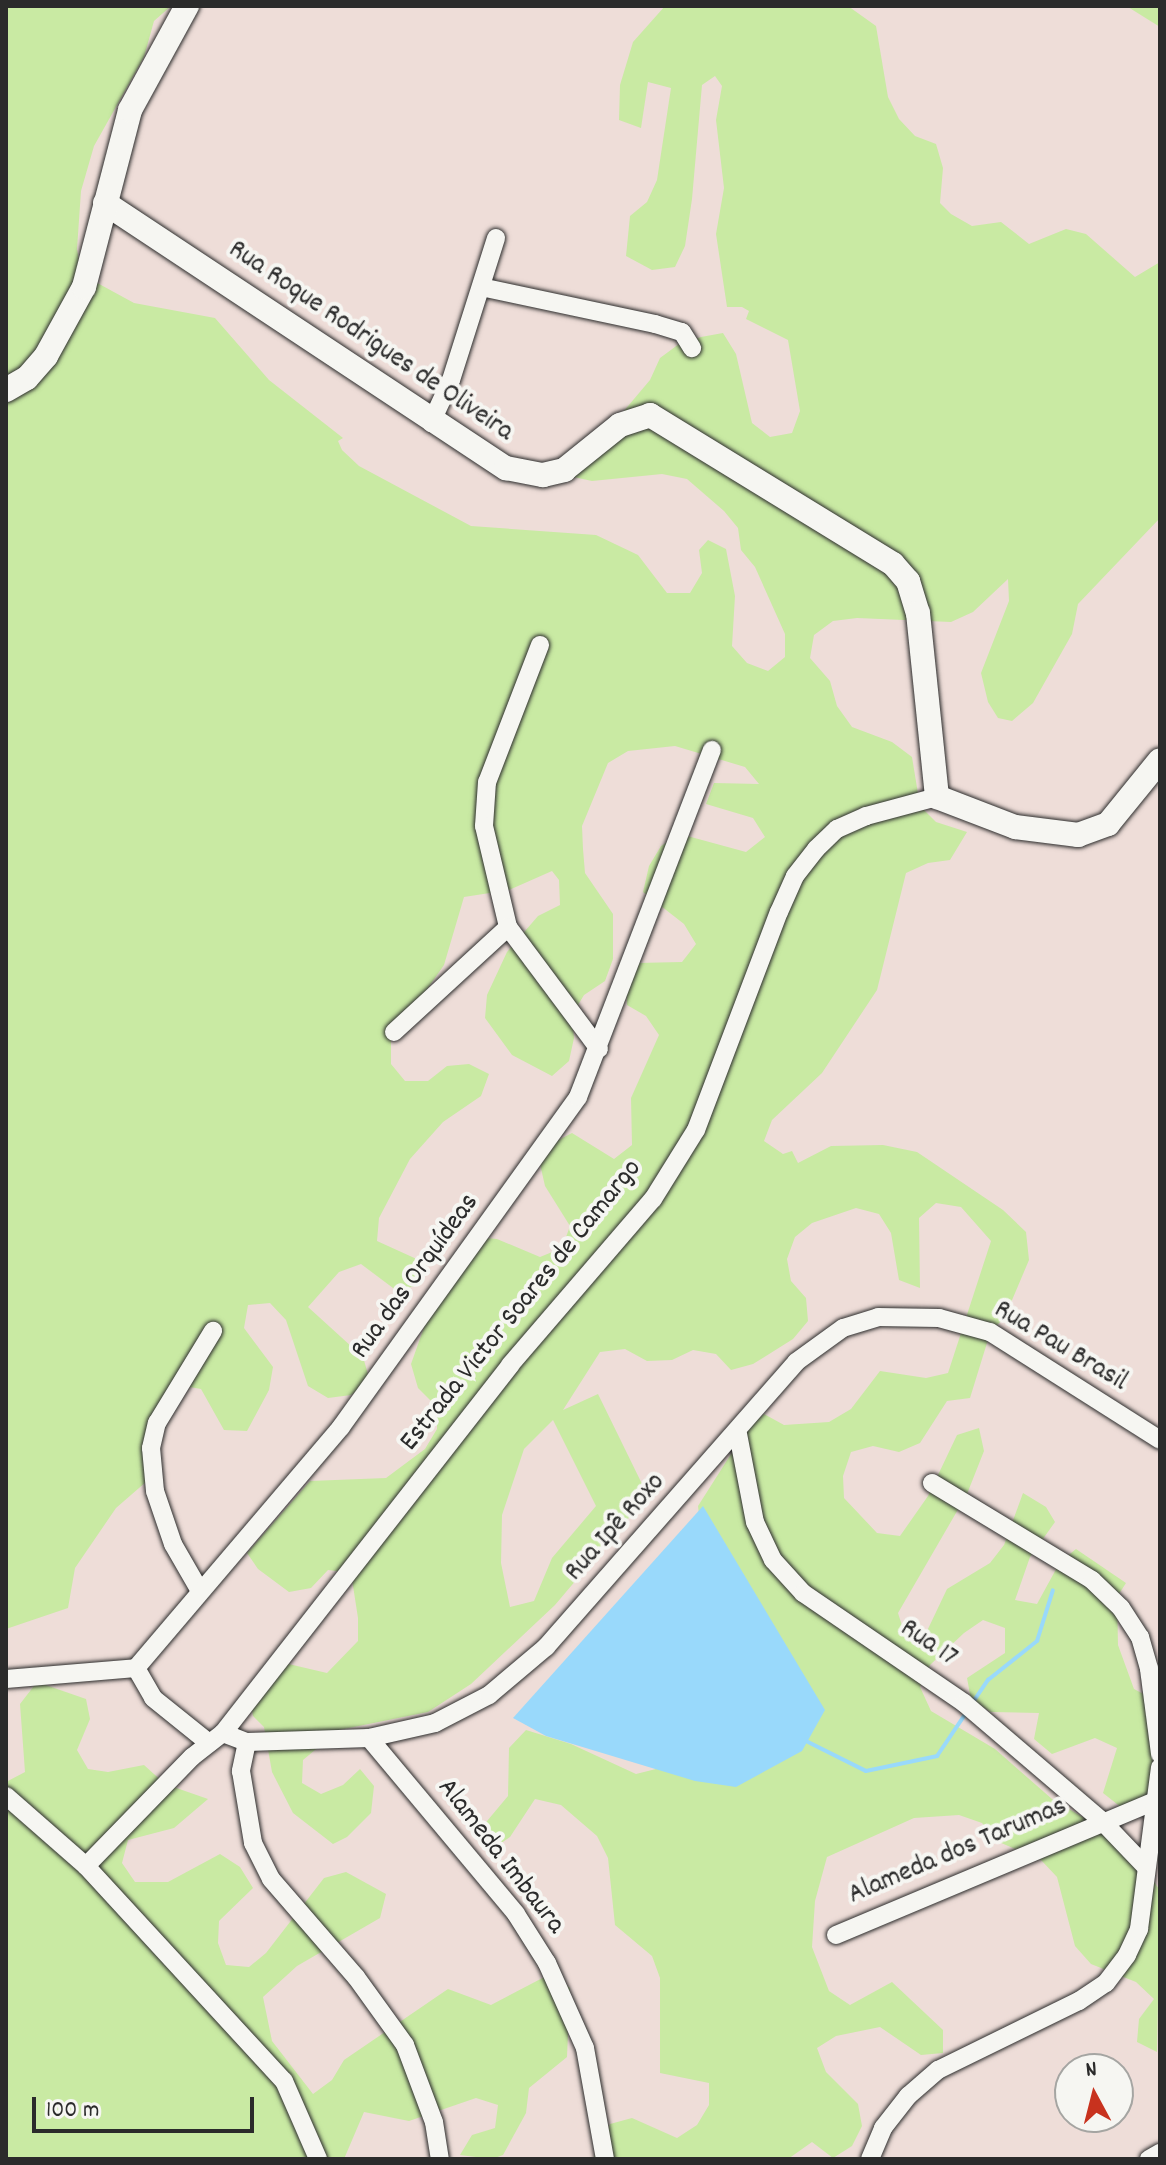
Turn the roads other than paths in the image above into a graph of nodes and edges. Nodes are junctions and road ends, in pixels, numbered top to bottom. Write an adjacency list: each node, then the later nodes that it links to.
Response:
1 (187, 6): 2 (main road)
2 (105, 203): 6 (main road); 7 (main road, Rua Roque Rodrigues de Oliveira)
3 (496, 238): 4 (street)
4 (481, 287): 5 (street); 7 (street)
5 (692, 348)
6 (6, 390)
7 (431, 423): 11 (main road, Rua Roque Rodrigues de Oliveira)
8 (540, 645): 12 (street)
9 (712, 750): 14 (street, Rua das Orquídeas)
10 (1160, 760): 11 (main road)
11 (937, 797): 23 (street, Estrada Victor Soares de Camargo)
12 (508, 927): 13 (street); 14 (street)
13 (394, 1032)
14 (599, 1049): 20 (street, Rua das Orquídeas)
15 (878, 1317): 17 (street, Rua Ipê Roxo); 18 (street, Rua Pau Brasil)
16 (213, 1331): 20 (street)
17 (738, 1434): 24 (street, Rua Ipê Roxo); 30 (street, Rua 17)
18 (1160, 1440)
19 (932, 1483): 26 (street)
20 (200, 1591): 21 (street, Rua das Orquídeas)
21 (136, 1668): 22 (street); 23 (street)
22 (6, 1679)
23 (216, 1738): 25 (street); 31 (street, Estrada Victor Soares de Camargo)
24 (369, 1738): 25 (street, Rua Ipê Roxo); 37 (street, Alameda Imbaura)
25 (247, 1742): 36 (street)
26 (1160, 1754)
27 (1160, 1767): 29 (street)
28 (6, 1796): 31 (street)
29 (1153, 1802): 30 (street, Alameda dos Tarumas); 32 (street)
30 (1101, 1820): 32 (street, Rua 17); 33 (street, Alameda dos Tarumas)
31 (86, 1866): 35 (street)
32 (1146, 1867): 38 (street)
33 (836, 1935)
34 (1160, 2153): 39 (street)
35 (318, 2159)
36 (440, 2159)
37 (605, 2159)
38 (870, 2159)
39 (1149, 2159)

